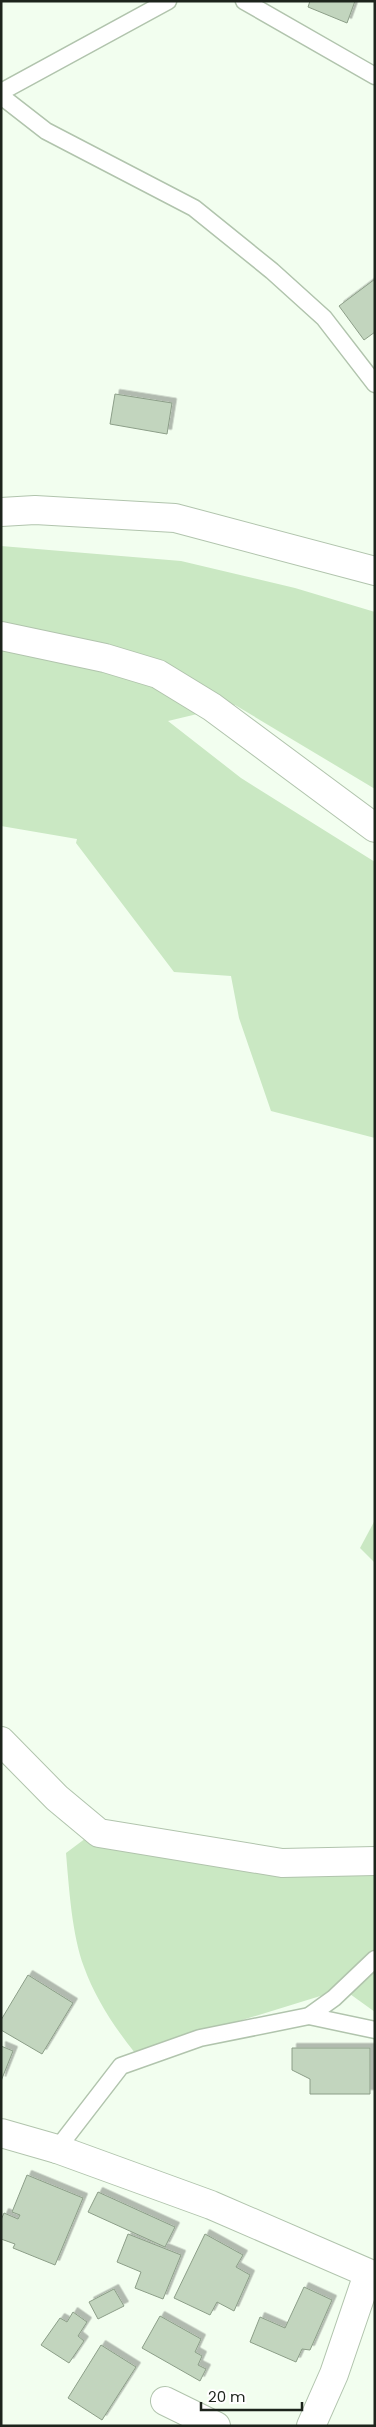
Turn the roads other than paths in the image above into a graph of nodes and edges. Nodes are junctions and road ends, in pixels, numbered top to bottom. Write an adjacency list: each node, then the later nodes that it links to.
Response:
1 (168, 1): 4 (lane)
2 (244, 1): 3 (lane)
3 (375, 76)
4 (1, 94): 5 (lane)
5 (375, 384)
6 (1, 512): 7 (street)
7 (374, 569)
8 (1, 636): 9 (street)
9 (375, 828)
10 (1, 1741): 11 (street)
11 (375, 1861)
12 (375, 1959): 13 (lane)
13 (309, 2016): 14 (lane); 16 (lane)
14 (375, 2030)
15 (1, 2133): 16 (street)
16 (57, 2149): 17 (street)
17 (371, 2275): 20 (street)
18 (165, 2401): 19 (street)
19 (216, 2426)
20 (311, 2426)

